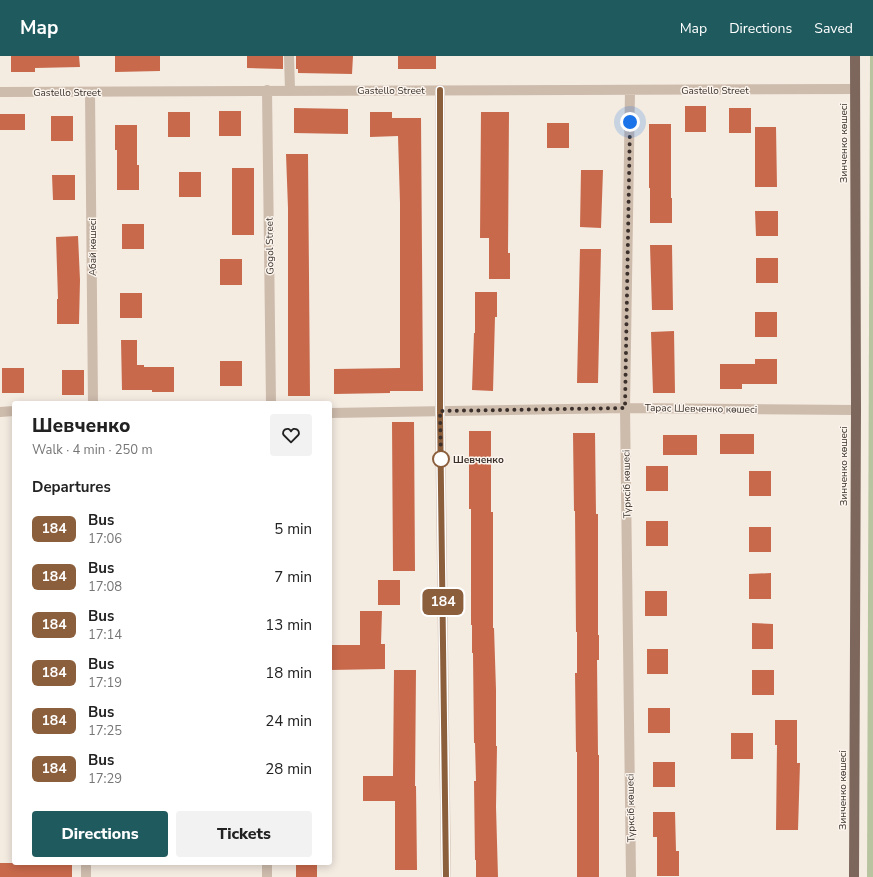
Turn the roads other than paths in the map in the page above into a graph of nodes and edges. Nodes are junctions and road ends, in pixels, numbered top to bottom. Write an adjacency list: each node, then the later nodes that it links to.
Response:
1 (289, 56): 5 (street)
2 (855, 56): 3 (main road, Зинченко көшесі)
3 (855, 89): 7 (street, Gastello Street); 13 (main road, Зинченко көшесі)
4 (267, 90): 5 (street, Gastello Street); 9 (street, Gastello Street); 11 (street, Gogol Street)
5 (290, 90): 6 (street, Gastello Street)
6 (440, 90): 7 (street, Gastello Street); 15 (street)
7 (630, 90): 12 (street, Түрксіб көшесі)
8 (0, 92): 9 (street, Gastello Street)
9 (90, 92): 10 (street, Абай көшесі)
10 (93, 401)
11 (271, 401)
12 (625, 408): 13 (street, Тарас Шевченко көшесі); 15 (street, Тарас Шевченко көшесі); 23 (street, Түрксіб көшесі)
13 (856, 410): 24 (main road, Зинченко көшесі)
14 (12, 411): 16 (street)
15 (440, 411): 17 (street, Тарас Шевченко көшесі); 22 (street)
16 (0, 412)
17 (332, 412)
18 (86, 865): 20 (street)
19 (267, 865): 21 (street)
20 (86, 877)
21 (267, 877)
22 (446, 877)
23 (631, 877)
24 (854, 877)

